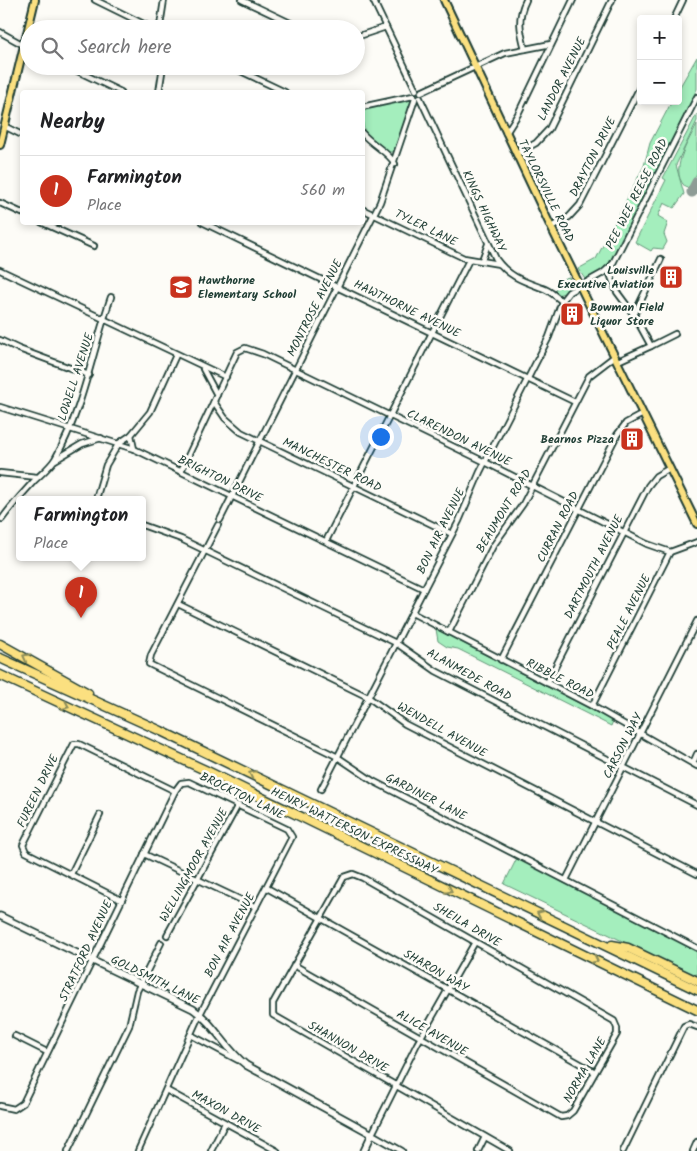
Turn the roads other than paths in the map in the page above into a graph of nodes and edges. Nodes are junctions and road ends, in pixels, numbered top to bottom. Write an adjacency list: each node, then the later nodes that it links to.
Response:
1 (35, 0): 12 (main road)
2 (95, 0): 13 (street)
3 (164, 0): 14 (street)
4 (242, 0): 15 (street)
5 (373, 0): 16 (street)
6 (444, 0): 22 (main road, TAYLORSVILLE ROAD)
7 (526, 0): 21 (street)
8 (573, 0): 20 (street)
9 (612, 0): 41 (street, LANDOR AVENUE)
10 (683, 0): 11 (street)
11 (676, 15)
12 (31, 20)
13 (140, 20)
14 (160, 20)
15 (284, 20)
16 (386, 27): 18 (street); 30 (street)
17 (0, 32): 19 (street)
18 (365, 33)
19 (20, 43)
20 (551, 44): 21 (street); 36 (street)
21 (525, 49): 22 (street)
22 (474, 67): 30 (street); 36 (main road, TAYLORSVILLE ROAD)
23 (20, 68): 35 (main road)
24 (86, 75): 27 (street)
25 (162, 75): 28 (street)
26 (249, 75): 29 (street)
27 (117, 90)
28 (159, 90)
29 (281, 90)
30 (418, 91): 33 (street, MONTROSE AVENUE)
31 (637, 93): 50 (street, DRAYTON DRIVE)
32 (697, 97): 57 (street, PEE WEE REESE ROAD)
33 (416, 98): 34 (street); 40 (street, MONTROSE AVENUE); 51 (street, KINGS HIGHWAY)
34 (365, 106)
35 (4, 126): 37 (street); 39 (main road)
36 (506, 132): 41 (main road, TAYLORSVILLE ROAD)
37 (20, 134)
38 (365, 136): 42 (street)
39 (0, 145)
40 (398, 153): 42 (street); 43 (street, MONTROSE AVENUE)
41 (516, 154): 50 (main road, TAYLORSVILLE ROAD)
42 (390, 156): 43 (street)
43 (395, 164): 47 (street, MONTROSE AVENUE)
44 (0, 203): 46 (street)
45 (365, 210): 47 (street, TYLER LANE)
46 (20, 212)
47 (374, 215): 54 (street, TYLER LANE); 60 (street, MONTROSE AVENUE)
48 (48, 225): 52 (street)
49 (208, 225): 60 (street, HAWTHORNE AVENUE)
50 (551, 227): 59 (main road, TAYLORSVILLE ROAD)
51 (488, 243): 55 (street); 56 (street, KINGS HIGHWAY)
52 (94, 246)
53 (661, 259): 63 (street)
54 (469, 260): 55 (street, TYLER LANE); 65 (street)
55 (482, 260): 56 (street, TYLER LANE)
56 (500, 265): 62 (street, KINGS HIGHWAY)
57 (608, 268): 59 (street, PEE WEE REESE ROAD); 63 (street)
58 (0, 270): 64 (street)
59 (580, 286): 62 (street); 70 (main road, TAYLORSVILLE ROAD)
60 (338, 287): 65 (street, HAWTHORNE AVENUE); 72 (street, MONTROSE AVENUE)
61 (111, 298): 64 (street, LOWELL AVENUE)
62 (562, 301): 75 (street, BON AIR AVENUE)
63 (634, 315): 68 (street)
64 (104, 320): 69 (street); 73 (street, LOWELL AVENUE)
65 (433, 333): 75 (street, HAWTHORNE AVENUE); 81 (street)
66 (675, 334): 68 (street, BEAUMONT ROAD)
67 (0, 340): 73 (street)
68 (651, 346): 70 (street, BEAUMONT ROAD)
69 (176, 355): 71 (street); 83 (street)
70 (617, 359): 78 (street, BEAUMONT ROAD); 80 (main road, TAYLORSVILLE ROAD)
71 (203, 368): 74 (street); 76 (street)
72 (294, 370): 74 (street, CLARENDON AVENUE); 81 (street, CLARENDON AVENUE); 85 (street, MONTROSE AVENUE)
73 (89, 374): 82 (street, LOWELL AVENUE)
74 (226, 377): 76 (street)
75 (528, 379): 78 (street, HAWTHORNE AVENUE); 89 (street, BON AIR AVENUE)
76 (217, 395): 77 (street)
77 (214, 402): 85 (street, MANCHESTER ROAD); 91 (street)
78 (575, 402): 95 (street, BEAUMONT ROAD)
79 (0, 407): 82 (street, BRIGHTON DRIVE)
80 (644, 414): 90 (main road, TAYLORSVILLE ROAD); 102 (street, CURRAN ROAD)
81 (390, 415): 89 (street, CLARENDON AVENUE); 94 (street)
82 (70, 428): 84 (street, BRIGHTON DRIVE); 88 (street, LOWELL AVENUE)
83 (131, 435): 86 (street); 87 (street)
84 (102, 437): 86 (street, BRIGHTON DRIVE); 88 (street, LOWELL AVENUE)
85 (259, 441): 94 (street, MANCHESTER ROAD); 97 (street, MONTROSE AVENUE)
86 (118, 443): 87 (street, BRIGHTON DRIVE); 96 (street)
87 (134, 448): 91 (street, BRIGHTON DRIVE)
88 (54, 461): 93 (street, LOWELL AVENUE)
89 (485, 462): 95 (street, CLARENDON AVENUE); 107 (street, BON AIR AVENUE)
90 (670, 468): 104 (main road, TAYLORSVILLE ROAD); 106 (street, DARTMOUTH AVENUE)
91 (181, 471): 97 (street, BRIGHTON DRIVE)
92 (0, 474): 93 (street)
93 (38, 477): 98 (street, LOWELL AVENUE)
94 (354, 486): 107 (street, MANCHESTER ROAD); 108 (street)
95 (533, 486): 102 (street, CLARENDON AVENUE); 116 (street, BEAUMONT ROAD)
96 (100, 492): 99 (street); 100 (street)
97 (231, 495): 108 (street, BRIGHTON DRIVE); 110 (street, MONTROSE AVENUE)
98 (22, 496)
99 (98, 496)
100 (102, 496)
101 (16, 503): 103 (street, LOWELL AVENUE)
102 (579, 510): 106 (street, CLARENDON AVENUE); 120 (street, CURRAN ROAD)
103 (2, 519)
104 (697, 524)
105 (146, 527): 110 (street, ALANMEDE ROAD)
106 (623, 532): 111 (street, CLARENDON AVENUE); 124 (street, DARTMOUTH AVENUE)
107 (452, 534): 112 (street, BON AIR AVENUE)
108 (326, 541): 112 (street, BRIGHTON DRIVE)
109 (697, 542): 111 (street)
110 (205, 550): 113 (street, MONTROSE AVENUE); 117 (street, ALANMEDE ROAD)
111 (670, 552): 127 (street, PEALE AVENUE)
112 (424, 588): 114 (street, BON AIR AVENUE)
113 (178, 604): 121 (street, MONTROSE AVENUE); 126 (street, WENDELL AVENUE)
114 (412, 614): 116 (street, RIBBLE ROAD); 117 (street, BON AIR AVENUE)
115 (697, 621): 129 (street, CARSON WAY)
116 (449, 632): 120 (street, RIBBLE ROAD)
117 (396, 643): 126 (street, BON AIR AVENUE); 133 (street, ALANMEDE ROAD)
118 (0, 644): 128 (highway, one-way to 118)
119 (0, 658): 128 (highway, HENRY WATTERSON EXPRESSWAY)
120 (502, 660): 124 (street, RIBBLE ROAD)
121 (148, 663): 131 (street, GARDINER LANE)
122 (0, 675): 125 (highway, HENRY WATTERSON EXPRESSWAY)
123 (0, 679): 125 (highway)
124 (547, 684): 127 (street, RIBBLE ROAD)
125 (21, 686): 163 (highway, HENRY WATTERSON EXPRESSWAY, one-way to 163)
126 (368, 697): 131 (street, BON AIR AVENUE); 140 (street, WENDELL AVENUE)
127 (592, 706): 129 (street, RIBBLE ROAD)
128 (113, 709): 154 (highway, HENRY WATTERSON EXPRESSWAY, one-way to 128)
129 (640, 735): 132 (street, RIBBLE ROAD); 133 (street, CARSON WAY)
130 (697, 754): 132 (street)
131 (337, 756): 135 (street, BON AIR AVENUE); 146 (street, GARDINER LANE)
132 (695, 764)
133 (624, 767): 138 (street, ALANMEDE ROAD); 140 (street, CARSON WAY)
134 (178, 785): 136 (street, STRATFORD AVENUE); 137 (street, BROCKTON LANE)
135 (321, 789)
136 (175, 791): 142 (street, STRATFORD AVENUE); 143 (street, FUREEN DRIVE)
137 (238, 805): 141 (street, BROCKTON LANE); 145 (street, WELLINGMOOR AVENUE)
138 (697, 805)
139 (100, 815): 143 (street)
140 (595, 822): 144 (street, WENDELL AVENUE); 146 (street, CARSON WAY)
141 (292, 839): 147 (street, BON AIR AVENUE)
142 (144, 854): 145 (street); 148 (street, STRATFORD AVENUE)
143 (71, 874): 148 (street, FUREEN DRIVE)
144 (697, 874)
145 (198, 878): 149 (street); 152 (street, WELLINGMOOR AVENUE)
146 (566, 880): 156 (street, GARDINER LANE)
147 (267, 888): 149 (street, BON AIR AVENUE); 151 (street, SHARON WAY)
148 (121, 900): 157 (street, STRATFORD AVENUE)
149 (256, 907): 164 (street, BON AIR AVENUE)
150 (0, 916): 157 (street, GOLDSMITH LANE)
151 (321, 918): 153 (street, SHEILA DRIVE); 158 (street, SHANNON DRIVE); 161 (street, SHARON WAY)
152 (167, 934)
153 (475, 942): 161 (street); 165 (street, SHEILA DRIVE)
154 (600, 942): 159 (highway); 162 (highway, HENRY WATTERSON EXPRESSWAY)
155 (161, 943): 160 (street)
156 (697, 948)
157 (92, 960): 160 (street, GOLDSMITH LANE); 170 (street, STRATFORD AVENUE)
158 (294, 965): 169 (street, ALICE AVENUE); 173 (street, SHANNON DRIVE)
159 (697, 981)
160 (141, 984): 164 (street, GOLDSMITH LANE); 181 (street)
161 (448, 990): 169 (street); 172 (street, SHARON WAY)
162 (697, 990)
163 (697, 1010)
164 (200, 1014): 167 (street, BON AIR AVENUE); 171 (street, GOLDSMITH LANE)
165 (617, 1026): 172 (street, NORMA LANE)
166 (697, 1027): 189 (street)
167 (191, 1035): 171 (street); 174 (street, BON AIR AVENUE)
168 (15, 1036): 170 (street)
169 (421, 1038): 173 (street); 176 (street, ALICE AVENUE)
170 (48, 1052): 175 (street, STRATFORD AVENUE)
171 (241, 1062): 178 (street, GOLDSMITH LANE)
172 (594, 1072): 176 (street, NORMA LANE)
173 (396, 1086): 178 (street); 179 (street, SHANNON DRIVE)
174 (166, 1090): 177 (street, MAXON DRIVE); 182 (street, BON AIR AVENUE)
175 (0, 1106)
176 (561, 1117)
177 (225, 1123): 183 (street); 184 (street, MAXON DRIVE)
178 (372, 1134): 185 (street); 186 (street)
179 (485, 1137): 187 (street); 188 (street, SHANNON DRIVE)
180 (697, 1142): 190 (street)
181 (68, 1151)
182 (138, 1151)
183 (212, 1151)
184 (277, 1151)
185 (364, 1151)
186 (402, 1151)
187 (478, 1151)
188 (510, 1151)
189 (623, 1151)
190 (693, 1151)

